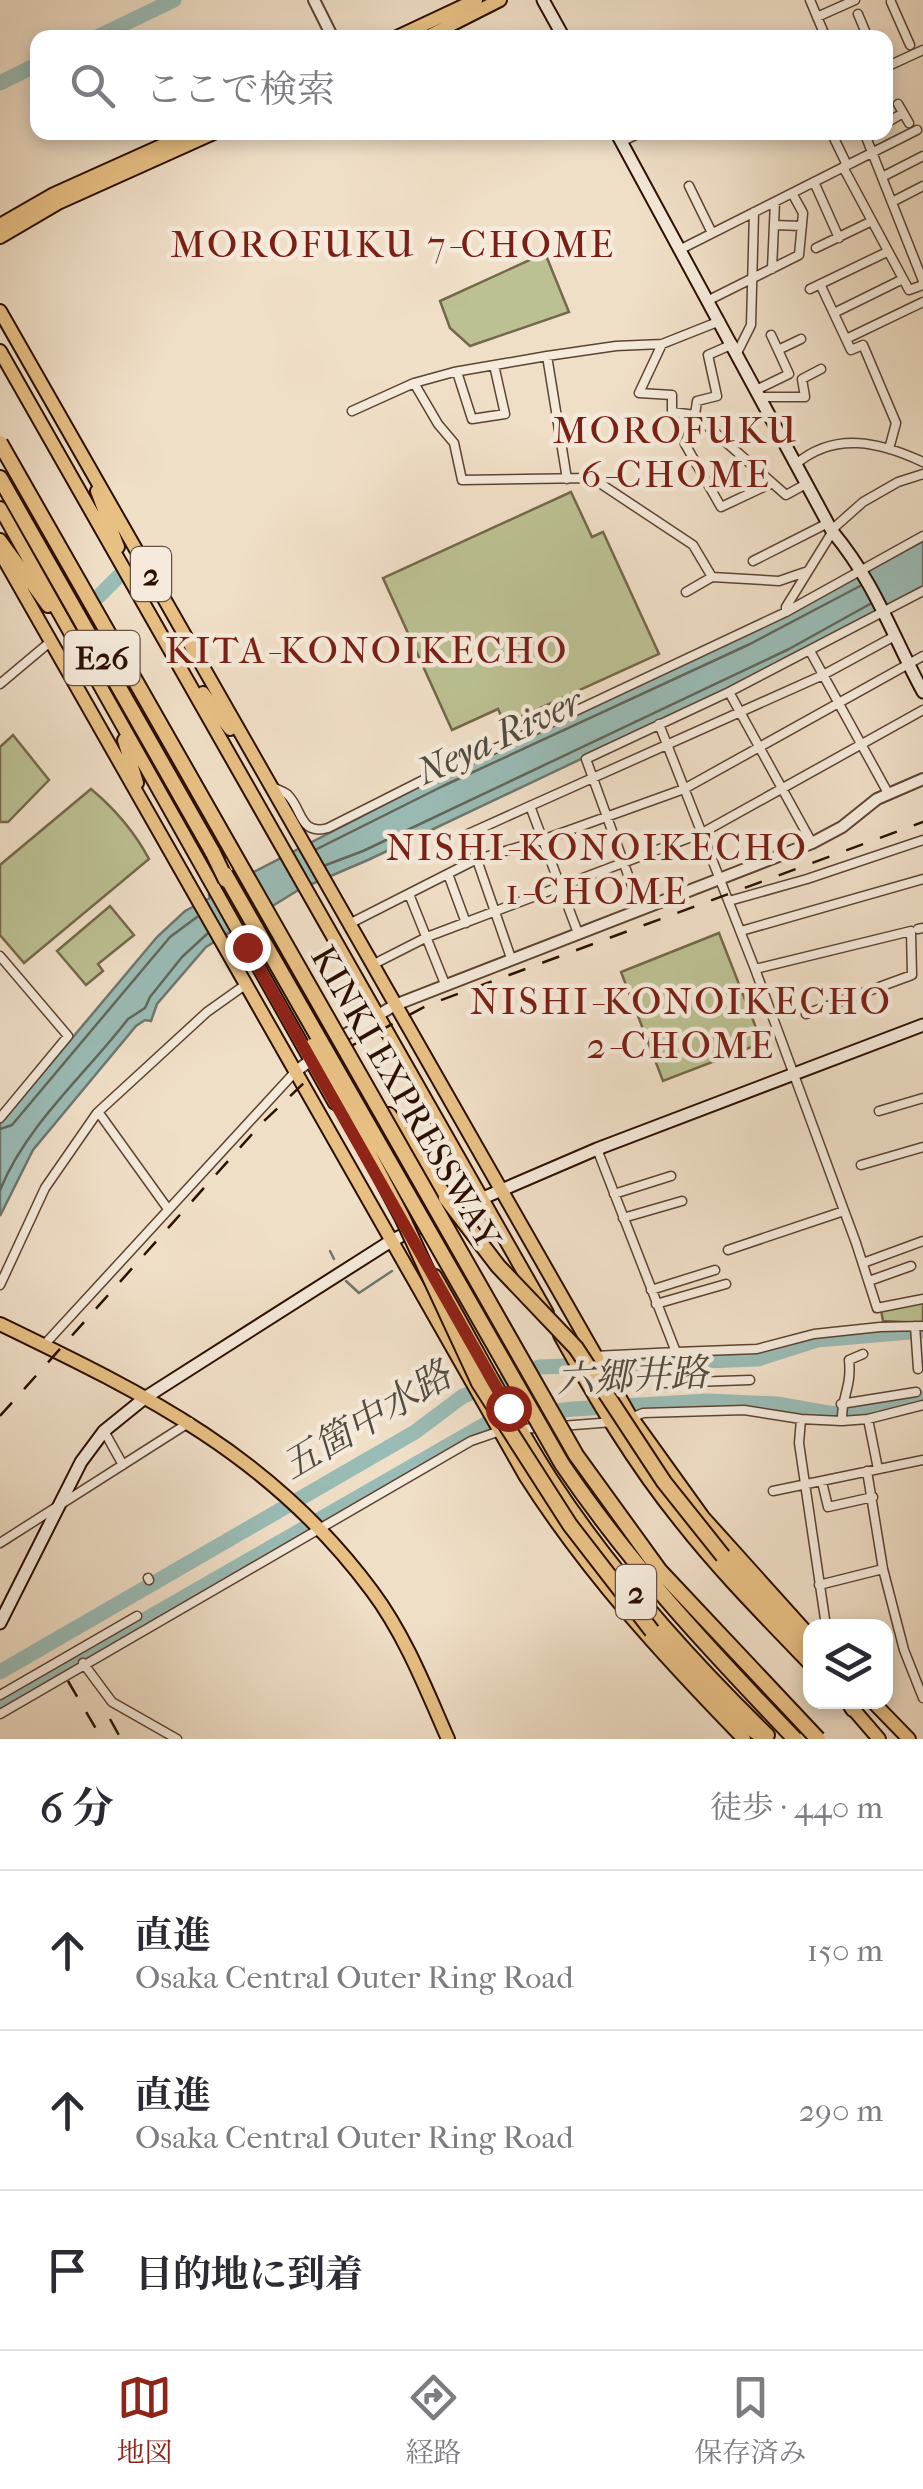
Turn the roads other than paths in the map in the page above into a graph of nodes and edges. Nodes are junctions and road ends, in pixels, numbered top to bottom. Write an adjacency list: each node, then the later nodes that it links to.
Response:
1 (314, 0): 10 (street)
2 (476, 0): 11 (main road)
3 (500, 0): 12 (main road)
4 (544, 0): 13 (main road)
5 (810, 0): 9 (street)
6 (855, 0): 9 (street)
7 (890, 3): 16 (street)
8 (858, 14): 15 (street)
9 (817, 17): 14 (street)
10 (329, 30)
11 (412, 30)
12 (441, 30)
13 (560, 30)
14 (823, 30)
15 (865, 30)
16 (910, 45)
17 (923, 50): 18 (street)
18 (893, 64)
19 (898, 104): 20 (street)
20 (904, 113): 21 (street); 22 (street)
21 (893, 119)
22 (893, 139)
23 (174, 140): 41 (main road)
24 (198, 140): 45 (main road)
25 (621, 140): 47 (main road)
26 (834, 140): 31 (street)
27 (868, 140): 29 (street)
28 (892, 140): 29 (street)
29 (872, 153): 31 (street); 32 (street)
30 (923, 156): 32 (street)
31 (845, 166): 33 (street); 40 (street)
32 (882, 177): 38 (street)
33 (814, 182): 36 (street); 46 (street)
34 (689, 186): 44 (street)
35 (923, 186): 38 (street)
36 (792, 193): 37 (street); 43 (street)
37 (774, 202): 39 (street); 42 (street)
38 (892, 202): 51 (street)
39 (754, 212): 44 (street); 53 (street)
40 (872, 222): 46 (street); 49 (street)
41 (0, 225)
42 (774, 225): 43 (street); 52 (street)
43 (802, 226): 52 (street)
44 (712, 232): 47 (street)
45 (0, 237)
46 (839, 238): 48 (street)
47 (682, 248): 58 (main road)
48 (816, 248)
49 (887, 252): 54 (street); 56 (street)
50 (923, 253): 51 (street)
51 (914, 257): 55 (street)
52 (772, 269): 53 (street)
53 (751, 279): 58 (street); 67 (street)
54 (904, 279): 55 (street); 61 (street)
55 (923, 283)
56 (820, 284): 57 (street); 61 (street)
57 (810, 288)
58 (709, 300): 62 (main road)
59 (923, 302): 65 (street)
60 (0, 312): 81 (main road, 2)
61 (834, 313): 65 (street)
62 (720, 321): 66 (street); 67 (main road)
63 (772, 336): 68 (street)
64 (801, 339): 68 (street)
65 (846, 339): 80 (street)
66 (662, 344): 70 (street); 77 (street)
67 (735, 348): 75 (main road); 77 (street)
68 (778, 350): 75 (street)
69 (0, 351): 96 (main road, 2)
70 (547, 356): 71 (street); 86 (street)
71 (494, 365): 73 (street); 73 (street)
72 (821, 369): 75 (street)
73 (456, 372): 74 (street)
74 (414, 383): 76 (street); 86 (street)
75 (758, 393): 83 (main road)
76 (352, 411)
77 (694, 414): 87 (street); 87 (street)
78 (0, 433): 90 (highway, bridge)
79 (0, 443): 90 (highway, KINKI EXPRESSWAY / E26, bridge)
80 (889, 449): 82 (street); 83 (street)
81 (86, 460): 96 (main road); 124 (main road, 2)
82 (923, 462)
83 (796, 464): 88 (main road)
84 (923, 474): 91 (street)
85 (0, 478): 136 (highway, KINKI EXPRESSWAY / E26)
86 (568, 478): 99 (street)
87 (772, 483): 88 (street)
88 (806, 484): 91 (main road)
89 (0, 508): 110 (main road, 2)
90 (46, 525): 163 (highway, KINKI EXPRESSWAY / E26, bridge)
91 (830, 527): 95 (street); 97 (main road); 98 (street)
92 (923, 536): 97 (street)
93 (0, 540): 110 (main road)
94 (0, 552): 105 (main road, 2)
95 (753, 561)
96 (124, 567): 108 (main road, 2)
97 (863, 570): 102 (main road); 103 (street)
98 (808, 571): 99 (street); 103 (street)
99 (712, 577): 101 (street)
100 (923, 591): 102 (street)
101 (686, 592)
102 (885, 611): 104 (main road); 106 (street)
103 (786, 612): 124 (street)
104 (893, 637): 109 (main road); 111 (street)
105 (50, 642): 112 (street); 129 (main road, 2)
106 (810, 651): 111 (street); 113 (street)
107 (923, 656): 109 (street)
108 (180, 664): 128 (main road); 160 (main road, 2)
109 (908, 664): 114 (main road); 115 (street)
110 (93, 674): 129 (main road); 162 (main road, 2)
111 (823, 675): 115 (street); 117 (street)
112 (0, 684)
113 (729, 692): 117 (street); 118 (street)
114 (923, 692)
115 (839, 703): 120 (street); 121 (street)
116 (923, 710): 120 (street)
117 (739, 712): 119 (street); 121 (street)
118 (658, 724): 119 (street); 122 (street)
119 (669, 745): 122 (street); 126 (street)
120 (862, 745): 125 (street); 127 (street)
121 (759, 748): 125 (street); 126 (street)
122 (595, 779): 130 (street); 131 (street)
123 (923, 779): 127 (street)
124 (271, 787): 128 (main road, 2)
125 (782, 788): 132 (street); 135 (street)
126 (684, 789): 131 (street); 132 (street)
127 (888, 793): 135 (street)
128 (280, 801): 148 (main road, 2)
129 (143, 805): 156 (main road, 2)
130 (530, 806): 133 (street); 137 (street)
131 (607, 818): 133 (street); 138 (street)
132 (702, 833): 138 (street); 140 (street)
133 (542, 840): 137 (street); 142 (street)
134 (923, 840): 144 (street)
135 (812, 843): 140 (street)
136 (213, 853): 250 (highway, bridge); 251 (highway, KINKI EXPRESSWAY / E26, bridge)
137 (475, 860): 139 (street); 146 (street)
138 (622, 864): 142 (street); 145 (street)
139 (448, 874): 143 (street); 147 (street)
140 (720, 879): 144 (street); 145 (street)
141 (923, 879): 149 (street)
142 (561, 886): 146 (street); 150 (street)
143 (409, 894): 148 (street); 151 (street)
144 (729, 902): 149 (street)
145 (640, 908): 150 (street)
146 (495, 912): 147 (street); 153 (street)
147 (466, 923): 151 (street)
148 (349, 924): 154 (main road, 2)
149 (740, 930): 155 (street)
150 (578, 933): 153 (street)
151 (427, 937): 154 (street); 157 (street)
152 (0, 956): 169 (street)
153 (511, 958): 157 (street)
154 (372, 965): 158 (main road, 2)
155 (756, 969): 159 (street); 165 (street)
156 (245, 984): 164 (main road, 2); 168 (street)
157 (444, 984): 158 (street)
158 (396, 1005): 160 (street); 174 (main road, 2)
159 (806, 1014)
160 (377, 1016): 162 (street); 176 (main road, 2)
161 (923, 1025): 165 (main road)
162 (310, 1059): 164 (street); 181 (main road, 2)
163 (351, 1061): 237 (highway, bridge); 252 (highway, KINKI EXPRESSWAY / E26, bridge)
164 (295, 1072): 178 (street); 182 (main road, 2)
165 (794, 1075): 171 (main road); 179 (street)
166 (923, 1098): 167 (street)
167 (879, 1111)
168 (100, 1113): 178 (street); 190 (street)
169 (0, 1118)
170 (923, 1147): 172 (street)
171 (597, 1149): 174 (main road); 175 (street)
172 (861, 1166)
173 (672, 1176): 175 (street)
174 (500, 1189): 176 (main road); 202 (main road, 2)
175 (614, 1194): 180 (street)
176 (481, 1198): 181 (main road); 212 (main road, 2)
177 (682, 1200): 180 (street)
178 (168, 1210): 199 (street)
179 (844, 1211): 184 (street); 185 (street)
180 (624, 1218): 191 (street)
181 (409, 1230): 182 (main road); 217 (main road, 2)
182 (391, 1241): 208 (main road); 218 (main road, 2, bridge)
183 (923, 1242): 185 (street)
184 (728, 1250)
185 (863, 1263): 188 (street)
186 (911, 1266): 188 (street)
187 (715, 1270): 191 (street)
188 (868, 1282): 194 (street)
189 (726, 1284): 193 (street)
190 (0, 1285)
191 (651, 1290): 193 (street)
192 (923, 1299): 194 (street)
193 (656, 1304): 200 (street)
194 (877, 1308): 196 (street)
195 (0, 1324): 199 (main road)
196 (880, 1326): 197 (street); 200 (street)
197 (919, 1326): 198 (street)
198 (920, 1340): 203 (street)
199 (44, 1345): 208 (main road)
200 (683, 1354): 202 (street); 205 (street)
201 (863, 1354): 209 (street)
202 (595, 1356): 211 (main road, 2)
203 (918, 1369)
204 (750, 1380): 205 (street)
205 (686, 1382): 206 (street)
206 (664, 1383)
207 (916, 1392): 209 (street)
208 (146, 1397): 216 (main road); 219 (main road)
209 (842, 1404): 215 (street)
210 (923, 1405): 214 (street)
211 (630, 1416): 212 (street); 213 (street); 236 (main road, 2)
212 (609, 1419): 217 (street); 238 (main road, 2)
213 (801, 1419): 215 (street); 225 (street)
214 (868, 1419): 215 (street); 222 (street)
215 (842, 1421)
216 (190, 1422): 221 (street); 229 (main road)
217 (518, 1425): 218 (street); 250 (main road, 2)
218 (497, 1428): 229 (street); 249 (main road, 2)
219 (104, 1432): 221 (street); 228 (main road)
220 (923, 1460): 222 (street)
221 (123, 1465): 228 (street)
222 (878, 1469): 223 (street)
223 (868, 1471): 224 (street); 227 (street)
224 (822, 1482): 225 (street); 227 (street)
225 (806, 1486): 226 (street); 232 (street)
226 (773, 1491)
227 (874, 1498): 231 (street)
228 (59, 1506): 230 (street); 235 (main road)
229 (317, 1524): 240 (street); 248 (main road)
230 (0, 1543)
231 (884, 1569): 232 (street); 243 (street)
232 (819, 1585): 234 (street)
233 (137, 1616): 239 (street)
234 (825, 1619)
235 (0, 1623)
236 (803, 1628)
237 (803, 1644)
238 (803, 1656)
239 (54, 1663): 241 (street); 242 (street)
240 (84, 1663): 241 (street); 247 (street)
241 (60, 1675): 246 (street)
242 (0, 1695)
243 (923, 1701)
244 (853, 1709): 253 (main road)
245 (880, 1709): 254 (main road)
246 (0, 1714)
247 (177, 1739)
248 (448, 1739)
249 (744, 1739)
250 (769, 1739)
251 (795, 1739)
252 (818, 1739)
253 (879, 1739)
254 (909, 1739)

